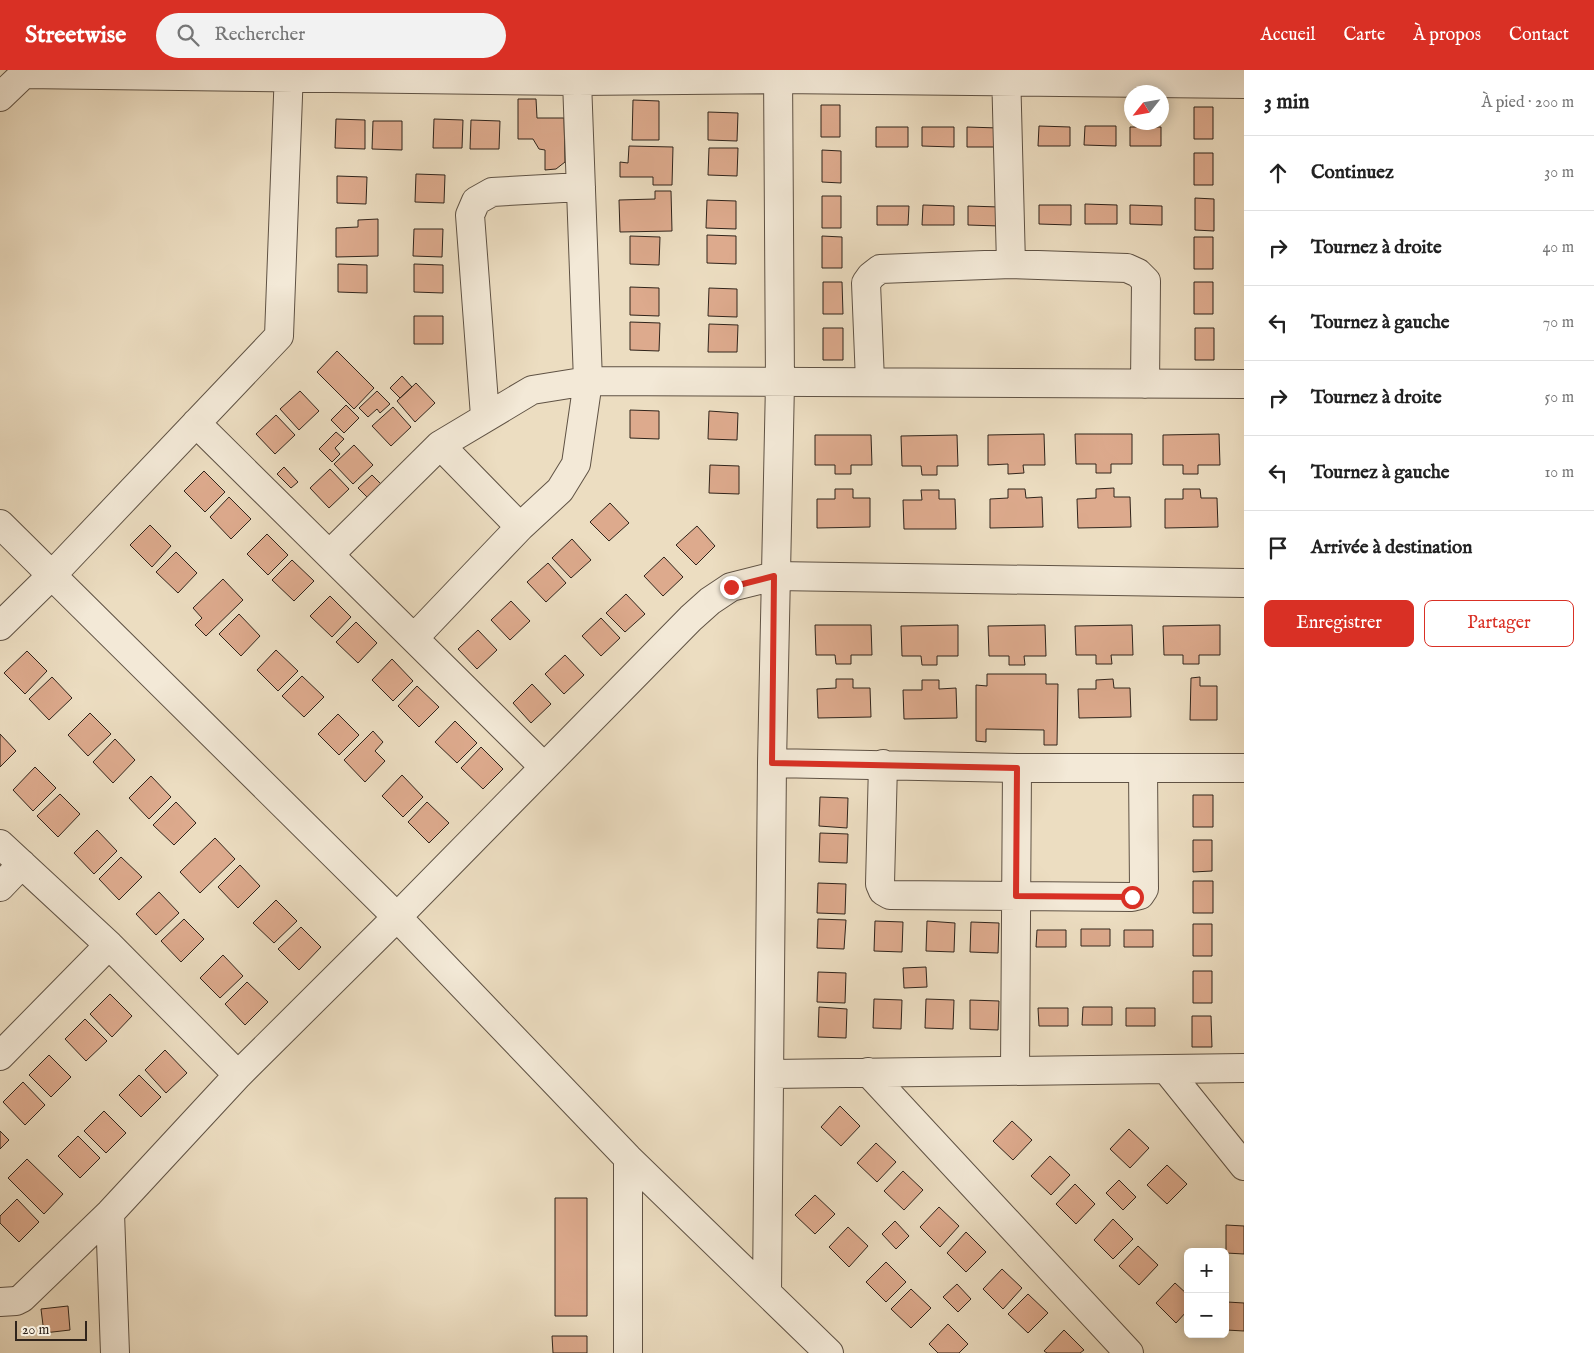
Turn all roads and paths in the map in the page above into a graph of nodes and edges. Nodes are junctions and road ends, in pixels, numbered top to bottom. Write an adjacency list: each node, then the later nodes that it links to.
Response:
1 (289, 74): 3 (street); 7 (street); 16 (street)
2 (778, 74): 4 (street); 5 (street); 12 (street)
3 (535, 75): 5 (street)
4 (1006, 76): 6 (street); 9 (street)
5 (577, 81): 8 (street)
6 (1244, 84)
7 (0, 97)
8 (581, 187): 10 (street); 15 (street)
9 (1011, 264): 11 (street); 13 (street)
10 (588, 381): 12 (street); 15 (street); 19 (street)
11 (870, 381): 12 (street); 13 (street)
12 (780, 383): 22 (street)
13 (1145, 384): 14 (street)
14 (1244, 384)
15 (486, 416): 17 (street)
16 (196, 423): 20 (street); 21 (street)
17 (440, 445): 19 (street); 20 (street)
18 (0, 524): 21 (street)
19 (520, 527): 25 (street)
20 (330, 554): 25 (street)
21 (52, 575): 24 (street); 36 (street)
22 (774, 576): 23 (street); 26 (street); 28 (street)
23 (1244, 583)
24 (0, 626)
25 (414, 638): 28 (street)
26 (772, 763): 27 (street); 43 (street)
27 (883, 764): 29 (street); 35 (street)
28 (544, 767): 36 (street)
29 (1017, 768): 30 (street); 35 (street)
30 (1143, 768): 31 (street); 35 (street)
31 (1244, 768)
32 (0, 844): 33 (street)
33 (22, 864): 34 (street); 37 (street)
34 (0, 887)
35 (1016, 896): 41 (street)
36 (397, 917): 44 (street); 45 (street)
37 (109, 945): 38 (street); 44 (street)
38 (0, 1056)
39 (1244, 1068): 40 (street)
40 (1166, 1069): 41 (street); 46 (street)
41 (1014, 1070): 42 (street)
42 (868, 1072): 43 (street); 53 (street)
43 (771, 1074): 48 (street)
44 (238, 1075): 47 (street)
45 (628, 1158): 48 (street); 51 (street)
46 (1244, 1166)
47 (110, 1213): 49 (street); 50 (street)
48 (767, 1292): 52 (street)
49 (0, 1302)
50 (115, 1353)
51 (628, 1353)
52 (829, 1353)
53 (1129, 1353)

